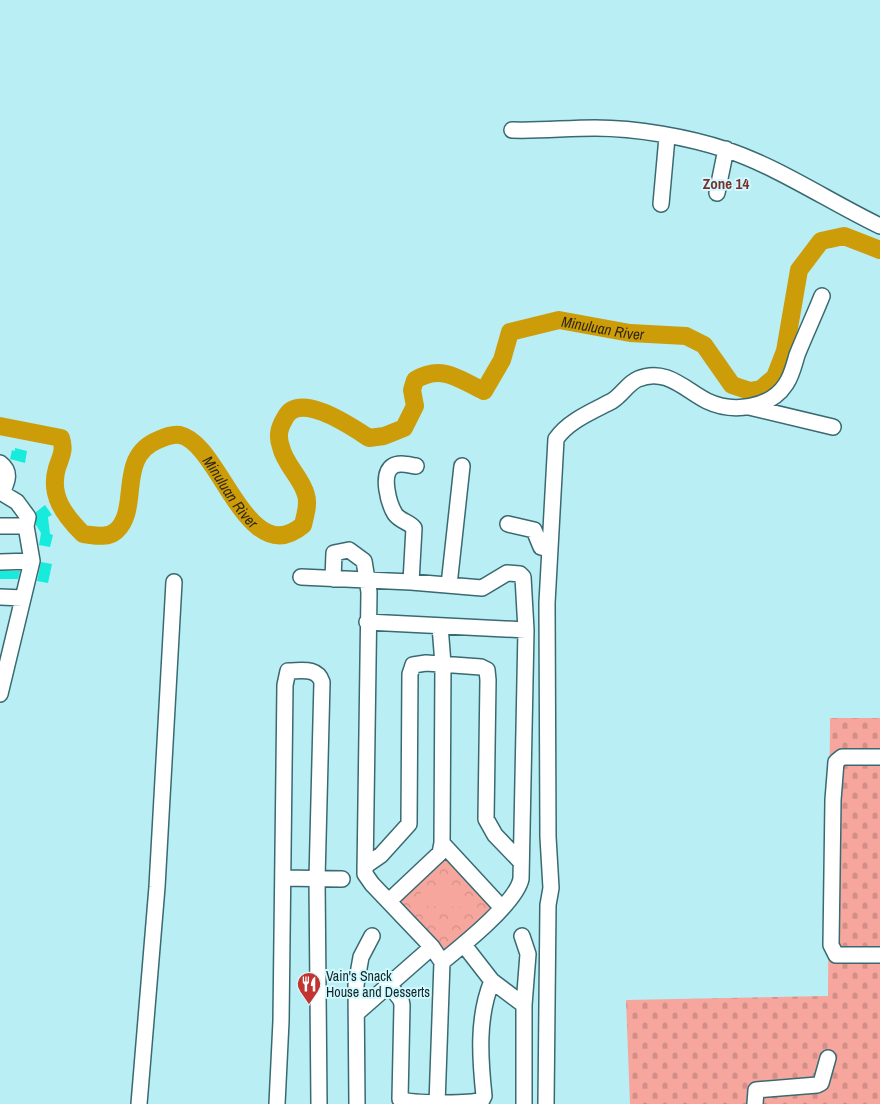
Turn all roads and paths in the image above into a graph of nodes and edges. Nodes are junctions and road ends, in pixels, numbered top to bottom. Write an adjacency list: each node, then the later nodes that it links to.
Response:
1 (512, 130): 2 (street)
2 (667, 137): 3 (street); 5 (street)
3 (726, 150): 4 (street); 6 (street)
4 (717, 192)
5 (662, 204)
6 (880, 226)
7 (822, 296): 8 (street)
8 (749, 407): 9 (street); 17 (street)
9 (833, 427)
10 (0, 463): 13 (street)
11 (416, 466): 24 (street)
12 (462, 466): 25 (street)
13 (1, 493): 16 (street)
14 (508, 524): 17 (street)
15 (0, 526): 16 (street)
16 (26, 526): 18 (street)
17 (549, 548): 61 (street)
18 (32, 561): 19 (street); 27 (street)
19 (0, 562)
20 (301, 577): 21 (street)
21 (332, 579): 22 (street); 22 (street)
22 (368, 580): 24 (street); 28 (street)
23 (174, 582): 55 (street)
24 (411, 582): 25 (street)
25 (449, 585): 30 (street)
26 (0, 598): 27 (street)
27 (23, 598): 31 (street)
28 (368, 622): 29 (street); 38 (street)
29 (440, 626): 30 (street); 32 (street)
30 (526, 630): 37 (street)
31 (7, 633): 33 (street)
32 (444, 664): 36 (street); 37 (street); 38 (street)
33 (4, 669): 34 (street)
34 (0, 694)
35 (880, 757): 48 (street)
36 (442, 843): 42 (street); 43 (street)
37 (521, 862): 43 (street)
38 (366, 866): 42 (street)
39 (283, 878): 40 (street); 40 (street); 56 (street)
40 (318, 879): 41 (street); 57 (street)
41 (342, 879)
42 (389, 901): 47 (street)
43 (502, 908): 46 (street)
44 (372, 936): 53 (street)
45 (522, 936): 52 (street)
46 (464, 945): 49 (street); 50 (street)
47 (432, 947): 49 (street); 51 (street)
48 (880, 954)
49 (442, 962): 59 (street)
50 (492, 981): 52 (street); 59 (street)
51 (390, 986): 53 (street); 59 (street)
52 (524, 1006): 60 (street)
53 (358, 1012): 58 (street)
54 (828, 1058): 62 (street)
55 (139, 1104)
56 (277, 1104)
57 (319, 1104)
58 (357, 1104)
59 (437, 1104)
60 (524, 1104)
61 (546, 1104)
62 (754, 1104)

